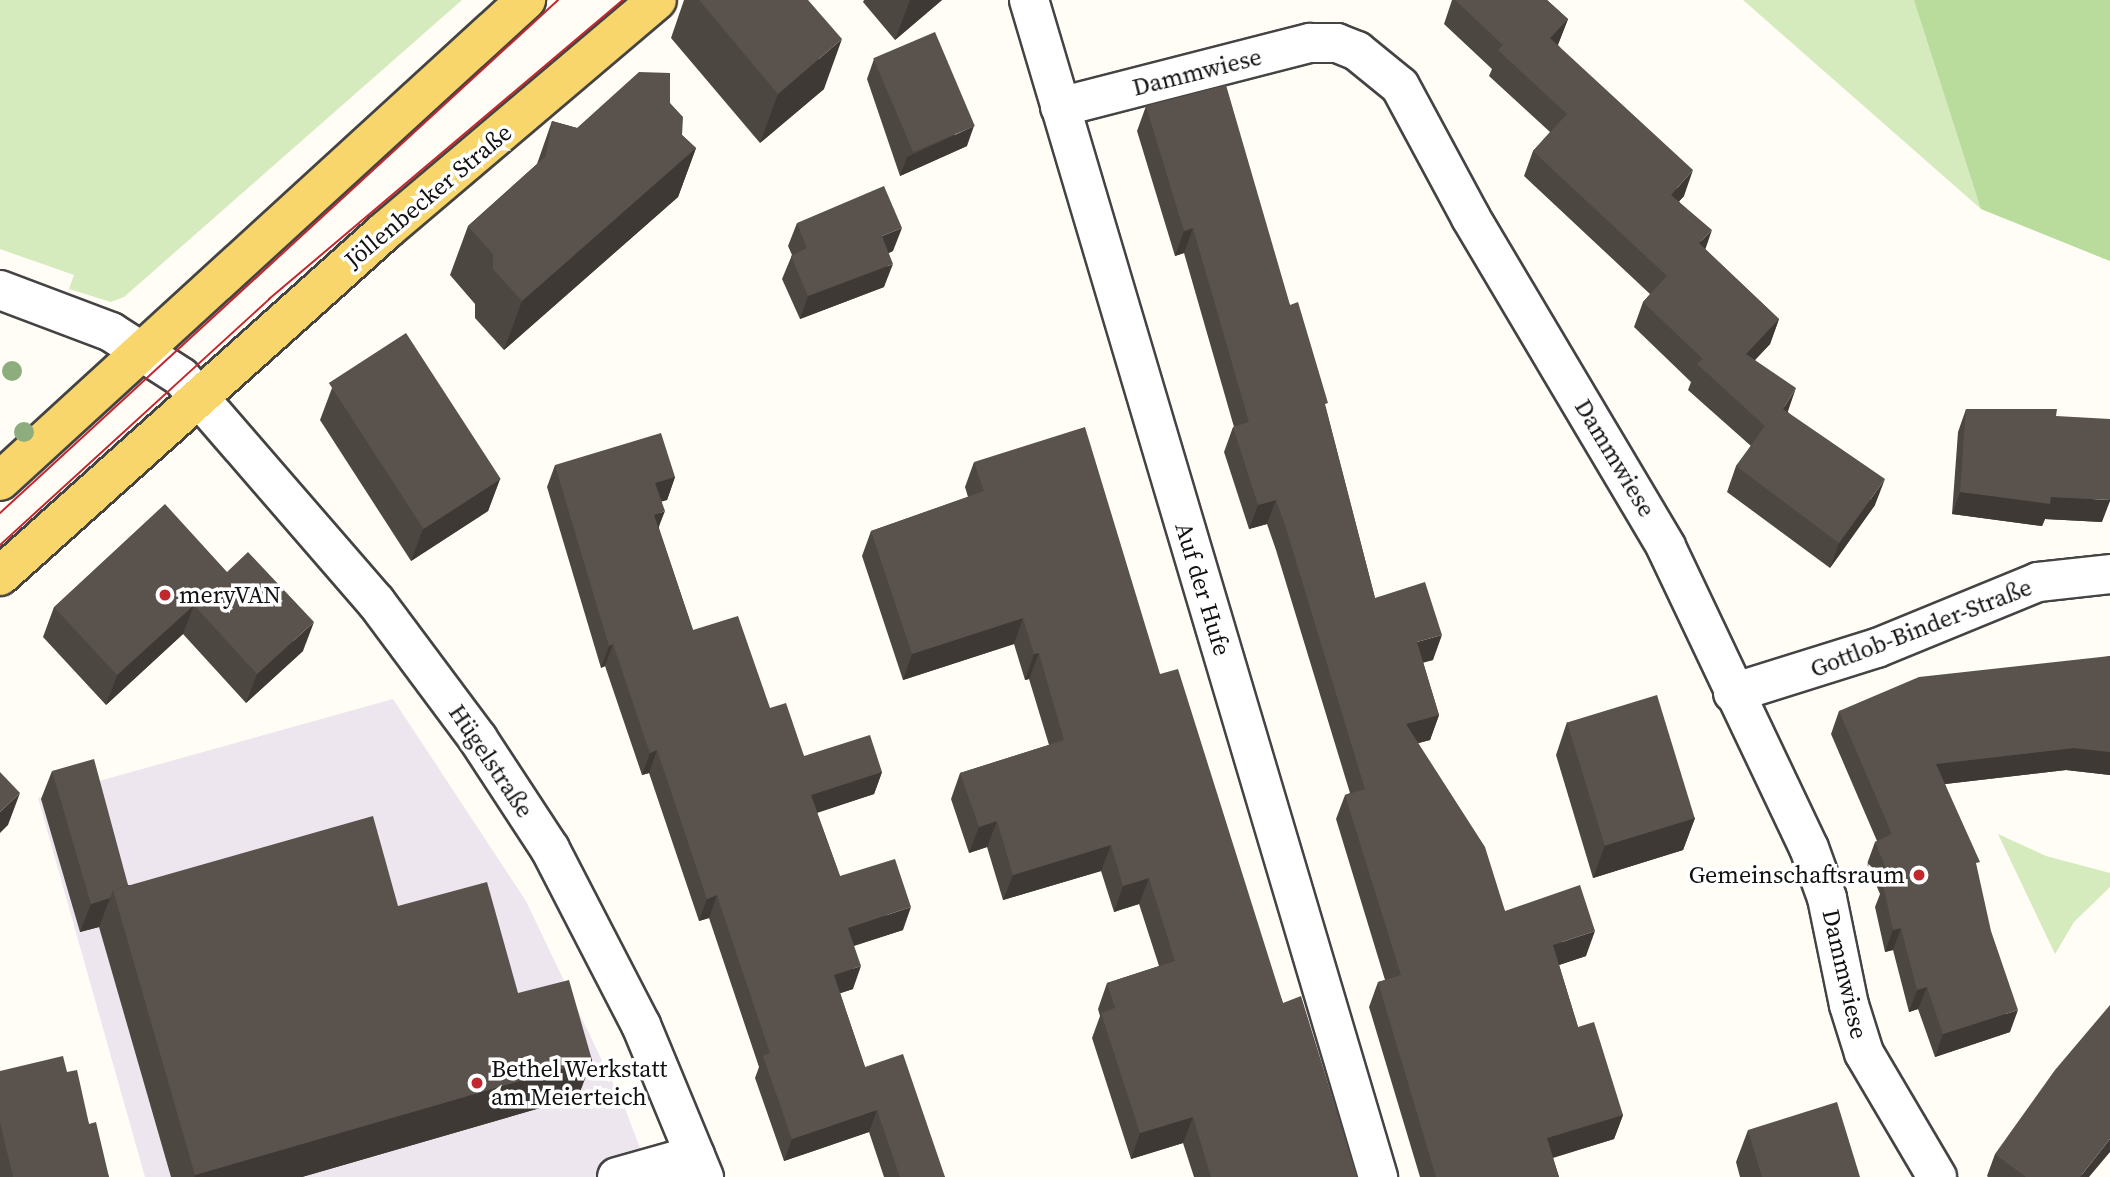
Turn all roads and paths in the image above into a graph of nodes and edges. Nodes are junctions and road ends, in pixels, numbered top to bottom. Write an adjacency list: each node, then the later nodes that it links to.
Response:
1 (526, 0): 6 (main road)
2 (657, 0): 7 (main road, Jöllenbecker Straße)
3 (1028, 0): 4 (street, Auf der Hufe)
4 (1060, 107): 11 (street, Dammwiese); 14 (street, Auf der Hufe)
5 (0, 290): 6 (street)
6 (142, 351): 7 (street); 8 (main road)
7 (200, 394): 10 (main road, Jöllenbecker Straße); 12 (street, Hügelstraße)
8 (0, 481)
9 (2110, 574): 11 (street, Gottlob-Binder-Straße)
10 (0, 576)
11 (1733, 693): 15 (street, Dammwiese)
12 (699, 1166): 13 (street)
13 (617, 1177)
14 (1378, 1177)
15 (1937, 1177)

